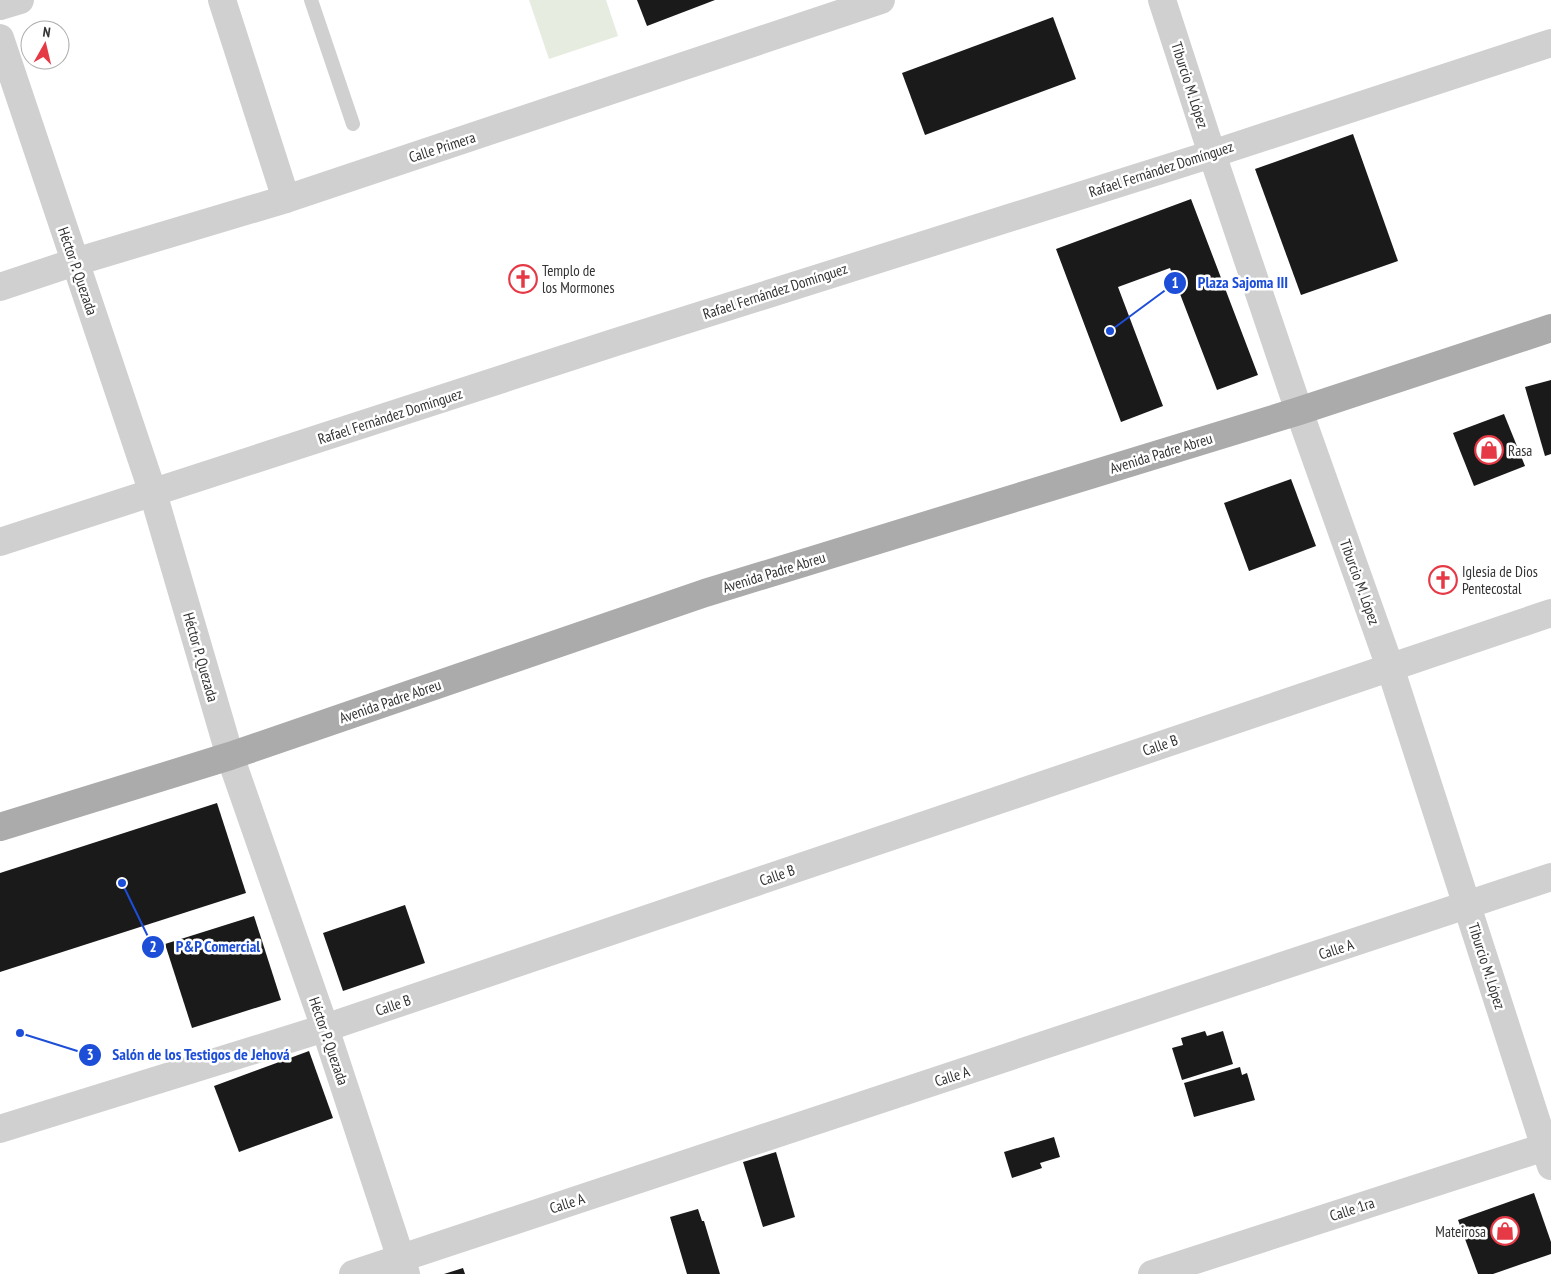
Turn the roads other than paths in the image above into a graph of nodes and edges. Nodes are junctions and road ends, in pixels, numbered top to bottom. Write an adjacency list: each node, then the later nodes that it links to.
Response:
1 (20, 0): 6 (street)
2 (222, 0): 11 (street)
3 (310, 0): 9 (lane)
4 (881, 0): 11 (street, Calle Primera)
5 (1162, 0): 10 (street, Tiburcio M. López)
6 (0, 6)
7 (0, 38): 12 (street, Héctor P. Quezada)
8 (1551, 42): 10 (street, Rafael Fernández Domínguez)
9 (353, 124)
10 (1212, 154): 15 (street, Tiburcio M. López); 16 (street, Rafael Fernández Domínguez)
11 (286, 199): 12 (street, Calle Primera)
12 (75, 262): 13 (street, Calle Primera); 16 (street, Héctor P. Quezada)
13 (0, 287)
14 (1551, 328): 15 (main road, Avenida Padre Abreu)
15 (1299, 411): 19 (street, Tiburcio M. López); 20 (main road, Avenida Padre Abreu)
16 (153, 493): 17 (street, Rafael Fernández Domínguez); 20 (street, Héctor P. Quezada)
17 (0, 542)
18 (1551, 614): 19 (street, Calle B)
19 (1390, 667): 23 (street, Tiburcio M. López); 24 (street, Calle B)
20 (230, 756): 21 (main road, Avenida Padre Abreu); 24 (street, Héctor P. Quezada)
21 (0, 827)
22 (1551, 878): 23 (street, Calle A)
23 (1467, 906): 26 (street, Tiburcio M. López); 27 (street, Calle A)
24 (325, 1028): 25 (street, Calle B); 27 (street, Héctor P. Quezada)
25 (0, 1129)
26 (1549, 1153): 29 (street, Calle 1ra)
27 (403, 1266): 28 (street, Calle A)
28 (353, 1274)
29 (1152, 1274)

